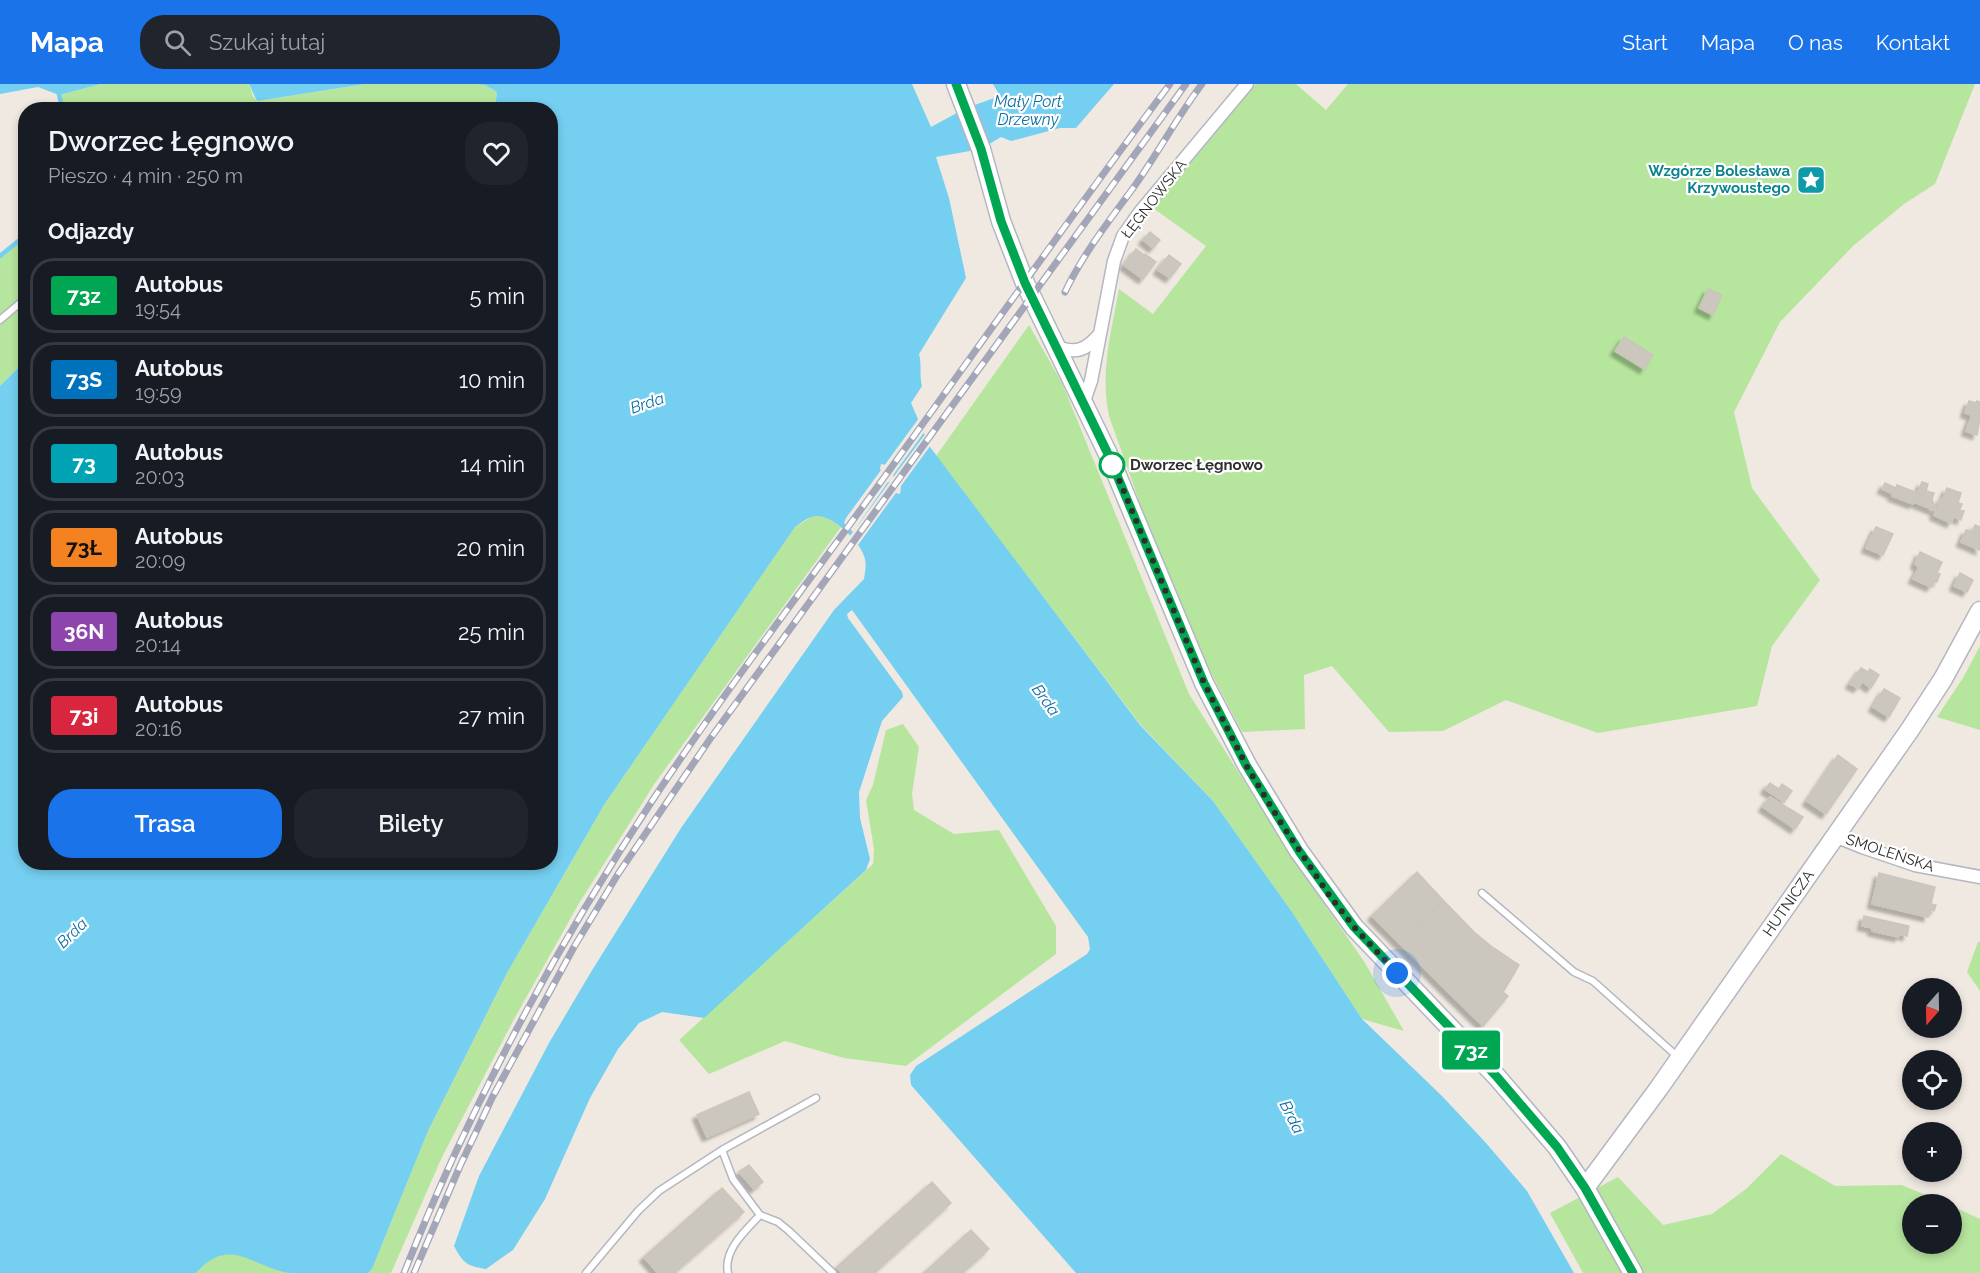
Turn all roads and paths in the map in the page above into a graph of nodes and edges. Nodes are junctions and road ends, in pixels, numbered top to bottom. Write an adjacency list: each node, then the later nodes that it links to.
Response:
1 (956, 84): 6 (street)
2 (1247, 84): 5 (street, ŁĘGNOWSKA)
3 (18, 305): 4 (lane)
4 (0, 320)
5 (1100, 334): 6 (street); 7 (street, ŁĘGNOWSKA)
6 (1057, 347): 7 (street)
7 (1084, 401): 15 (street)
8 (1980, 611): 9 (street, HUTNICZA)
9 (1835, 836): 10 (street, SMOLEŃSKA); 12 (street, HUTNICZA)
10 (1980, 877)
11 (1482, 893): 12 (lane)
12 (1679, 1059): 15 (street, HUTNICZA)
13 (816, 1098): 14 (lane)
14 (722, 1150): 16 (lane); 17 (lane)
15 (1585, 1188): 20 (street)
16 (760, 1215): 18 (lane); 19 (lane)
17 (586, 1273)
18 (728, 1273)
19 (832, 1273)
20 (1633, 1273)

